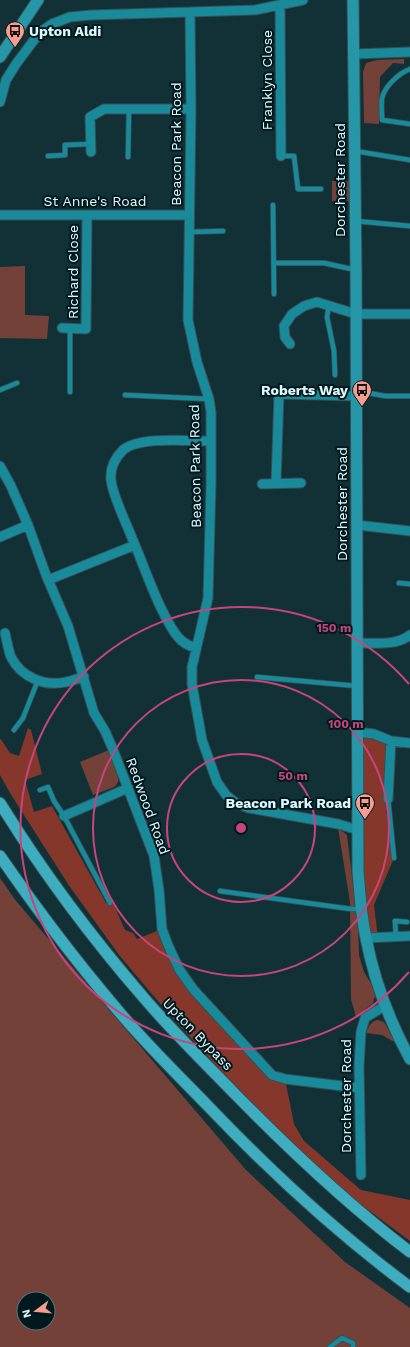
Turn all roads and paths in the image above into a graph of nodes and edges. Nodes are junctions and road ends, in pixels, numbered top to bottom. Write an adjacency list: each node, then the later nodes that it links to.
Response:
1 (38, 0): 8 (main road)
2 (303, 0): 4 (street)
3 (353, 0): 7 (main road, Dorchester Road)
4 (280, 5): 5 (street); 17 (street, Franklyn Close)
5 (190, 12): 10 (street); 12 (street, Beacon Park Road)
6 (410, 52): 7 (street)
7 (354, 54): 15 (main road, Dorchester Road)
8 (0, 57)
9 (410, 69): 13 (lane)
10 (0, 102)
11 (129, 109): 12 (street); 14 (street); 18 (lane)
12 (191, 109): 24 (street, Beacon Park Road)
13 (410, 124)
14 (91, 148): 16 (lane)
15 (355, 151): 19 (lane); 25 (main road, Dorchester Road)
16 (48, 156)
17 (281, 156): 20 (lane)
18 (128, 157)
19 (410, 160)
20 (321, 189)
21 (273, 205): 29 (lane)
22 (0, 215): 23 (street, St Anne's Road)
23 (87, 215): 24 (street, St Anne's Road); 35 (street, Richard Close)
24 (189, 215): 28 (street, Beacon Park Road)
25 (355, 221): 26 (lane); 30 (main road, Dorchester Road)
26 (410, 226)
27 (223, 231): 28 (lane)
28 (189, 232): 44 (street, Beacon Park Road)
29 (274, 263): 30 (lane); 31 (lane)
30 (356, 270): 33 (main road, Dorchester Road)
31 (274, 294)
32 (329, 304): 33 (street); 36 (street); 37 (lane)
33 (356, 314): 34 (street); 41 (main road, Dorchester Road)
34 (410, 314)
35 (66, 328): 40 (lane)
36 (290, 344)
37 (335, 375)
38 (17, 383): 39 (lane)
39 (0, 390)
40 (70, 392)
41 (355, 393): 43 (lane); 47 (street); 51 (main road, Dorchester Road)
42 (125, 395): 44 (lane)
43 (410, 396)
44 (209, 399): 45 (street, Beacon Park Road)
45 (210, 441): 54 (street); 61 (street, Beacon Park Road)
46 (0, 466): 50 (street, Redwood Road)
47 (276, 483): 48 (street); 49 (street)
48 (301, 483)
49 (262, 484)
50 (28, 525): 53 (street); 55 (street, Redwood Road)
51 (357, 525): 52 (street); 60 (main road, Dorchester Road)
52 (410, 531)
53 (0, 537)
54 (135, 545): 55 (street); 61 (street)
55 (48, 580): 62 (street, Redwood Road)
56 (399, 583): 57 (lane)
57 (410, 584)
58 (2, 633): 64 (street)
59 (410, 634): 60 (street)
60 (357, 643): 65 (main road, Dorchester Road)
61 (196, 648): 76 (street, Beacon Park Road)
62 (84, 677): 64 (street); 70 (street, Redwood Road)
63 (257, 677): 65 (lane)
64 (38, 680): 66 (lane)
65 (358, 686): 67 (main road, Dorchester Road)
66 (14, 730)
67 (357, 732): 68 (street); 76 (main road, Dorchester Road)
68 (390, 741): 69 (street); 73 (street)
69 (410, 743)
70 (128, 788): 75 (street); 89 (street, Redwood Road)
71 (40, 790): 75 (lane)
72 (0, 798): 77 (highway)
73 (388, 799): 79 (lane)
74 (0, 803): 77 (highway, Upton Bypass)
75 (64, 816): 81 (lane)
76 (358, 830): 82 (main road, Dorchester Road)
77 (17, 831): 91 (highway, Upton Bypass)
78 (0, 856): 92 (highway)
79 (394, 858)
80 (220, 891): 82 (lane)
81 (110, 903)
82 (361, 909): 86 (main road, Dorchester Road)
83 (408, 922): 85 (lane)
84 (410, 936): 85 (street)
85 (396, 937): 86 (street)
86 (366, 938): 87 (main road, Dorchester Road)
87 (386, 1005): 88 (main road, Dorchester Road); 89 (street, Dorchester Road)
88 (410, 1059)
89 (359, 1088): 90 (street, Dorchester Road)
90 (361, 1176)
91 (410, 1252)
92 (410, 1287)
93 (330, 1347): 94 (lane)
94 (353, 1347)

